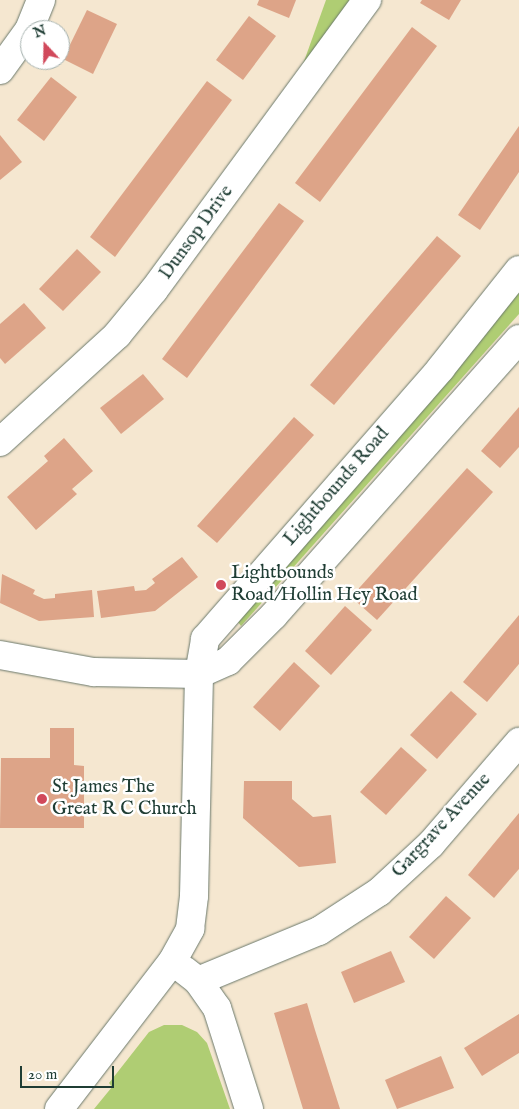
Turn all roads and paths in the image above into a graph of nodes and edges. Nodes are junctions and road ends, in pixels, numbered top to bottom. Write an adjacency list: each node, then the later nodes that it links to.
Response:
1 (41, 0): 3 (street)
2 (368, 0): 6 (street, Dunsop Drive)
3 (0, 70)
4 (519, 270): 8 (street, Lightbounds Road)
5 (519, 339): 8 (street, Lightbounds Road)
6 (0, 442)
7 (0, 655): 8 (street)
8 (199, 674): 10 (street)
9 (519, 742): 11 (street, Gargrave Avenue)
10 (172, 962): 11 (street); 12 (street)
11 (198, 981): 13 (street)
12 (59, 1109)
13 (249, 1109)

